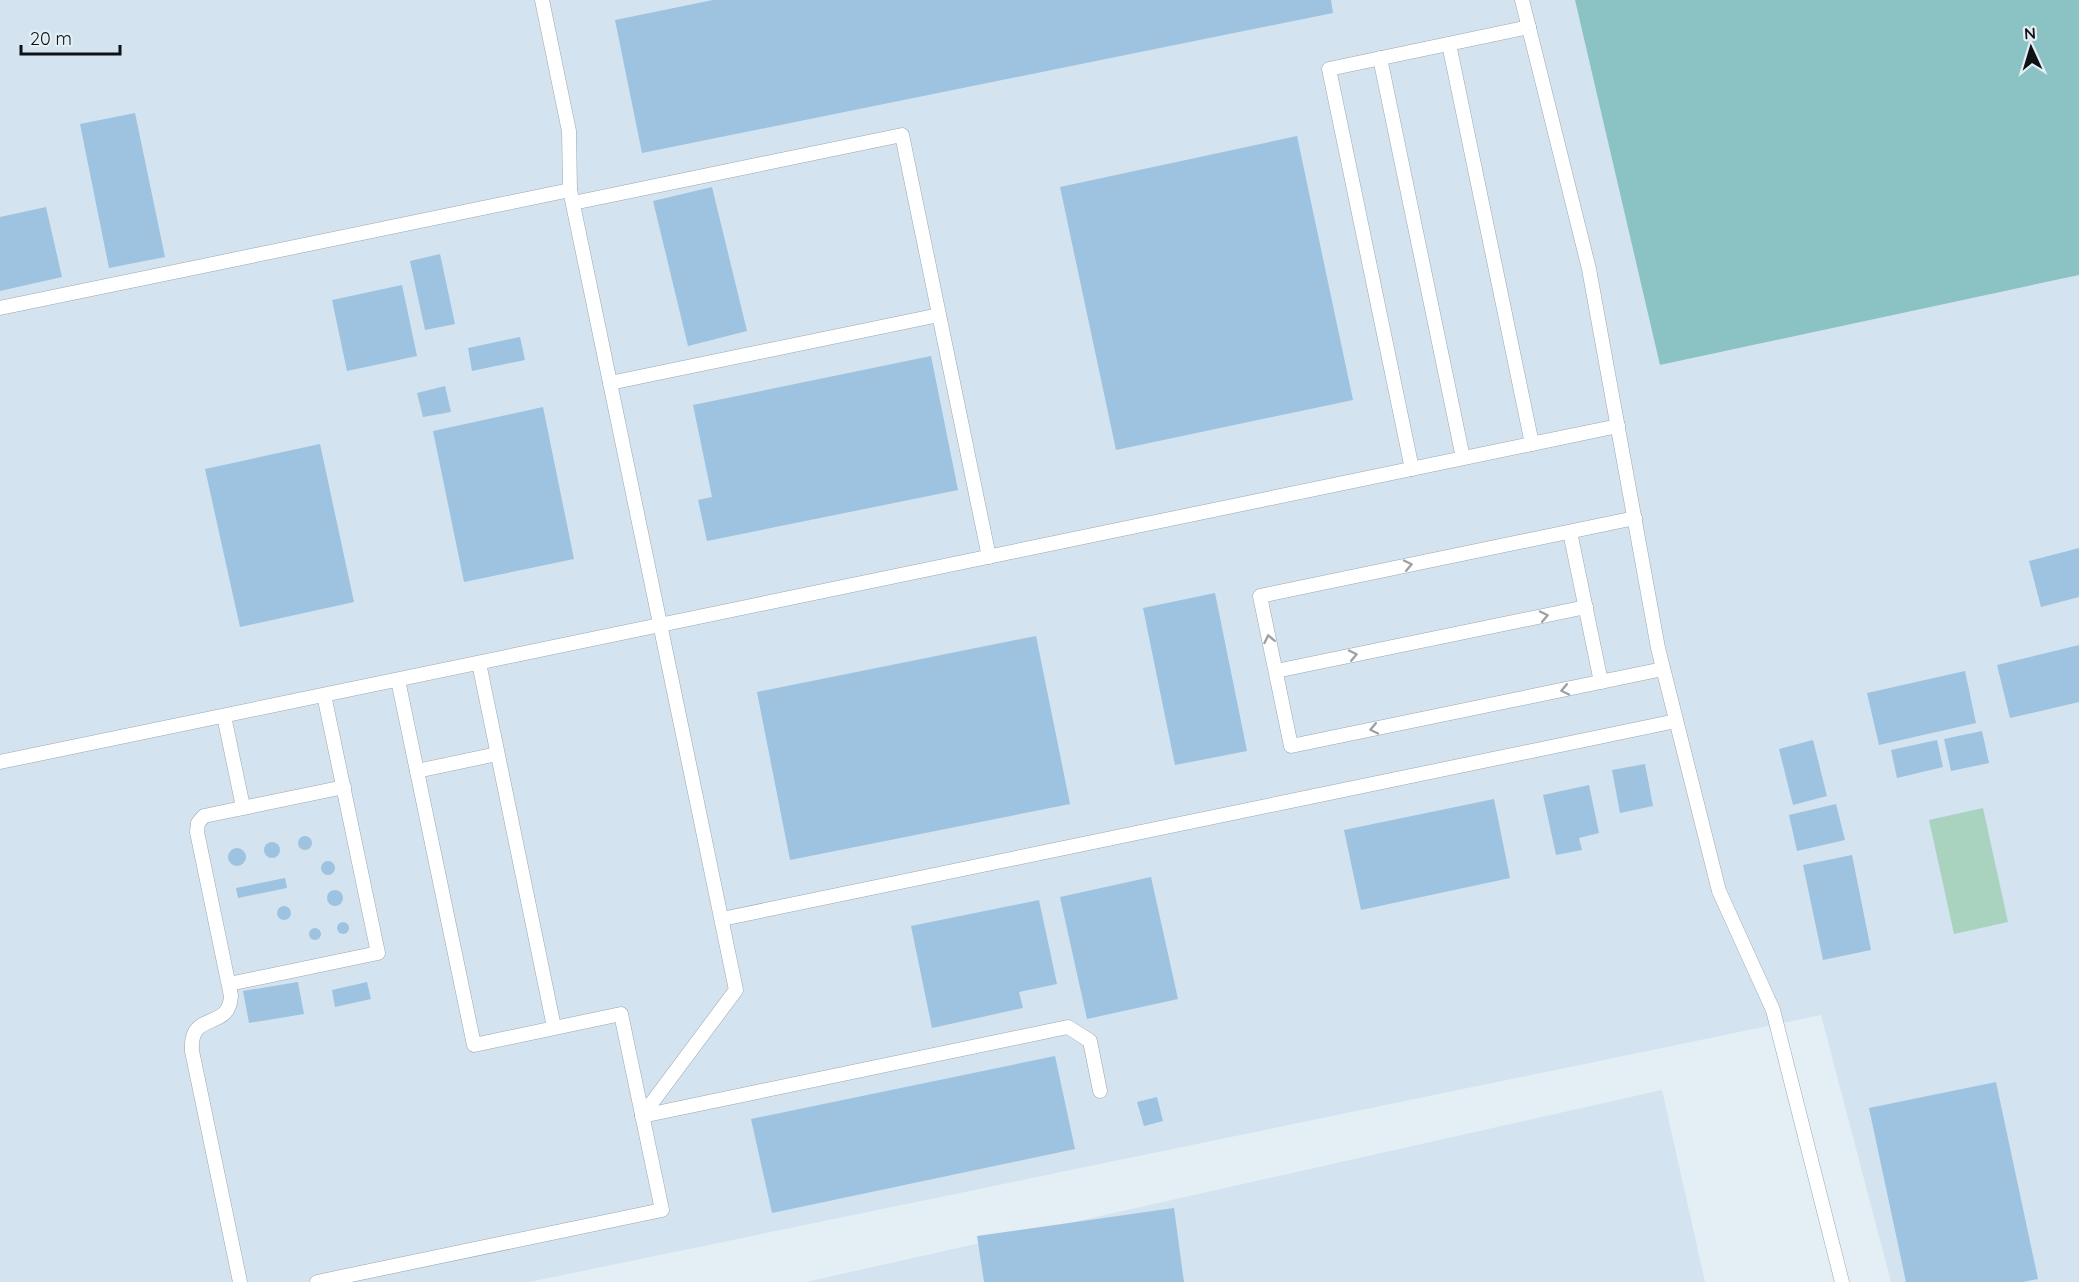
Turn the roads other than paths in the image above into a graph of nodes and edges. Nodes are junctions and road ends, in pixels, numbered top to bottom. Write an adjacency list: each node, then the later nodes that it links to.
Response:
1 (542, 0): 6 (lane)
2 (1522, 0): 3 (lane)
3 (1529, 27): 4 (lane); 10 (lane)
4 (1449, 44): 5 (lane); 11 (lane)
5 (1380, 58): 12 (lane); 13 (lane)
6 (572, 197): 7 (lane); 8 (lane); 9 (lane)
7 (0, 308)
8 (939, 315): 9 (lane); 16 (lane)
9 (610, 383): 18 (lane)
10 (1618, 426): 11 (lane); 14 (lane)
11 (1532, 444): 12 (lane)
12 (1463, 458): 13 (lane)
13 (1412, 469): 16 (lane)
14 (1635, 518): 15 (lane); 20 (lane)
15 (1570, 532): 17 (lane); 21 (lane, one-way to 15)
16 (989, 557): 18 (lane)
17 (1586, 607): 21 (lane, one-way to 17); 23 (lane)
18 (661, 625): 19 (lane); 32 (lane)
19 (478, 663): 22 (lane); 27 (lane)
20 (1663, 669): 23 (lane); 26 (lane)
21 (1276, 672): 23 (lane, one-way to 21)
22 (398, 680): 24 (lane); 29 (lane)
23 (1601, 682)
24 (324, 695): 25 (lane); 30 (lane)
25 (224, 716): 28 (lane); 31 (lane)
26 (1676, 721): 32 (lane); 39 (lane)
27 (497, 754): 29 (lane); 34 (lane)
28 (0, 762)
29 (417, 771): 34 (lane)
30 (344, 787): 31 (lane); 33 (lane)
31 (243, 807): 33 (lane)
32 (722, 919): 36 (lane)
33 (229, 984): 37 (lane)
34 (554, 1027): 36 (lane)
35 (1100, 1091): 36 (lane)
36 (642, 1116): 38 (lane)
37 (240, 1282)
38 (317, 1282)
39 (1842, 1282)

